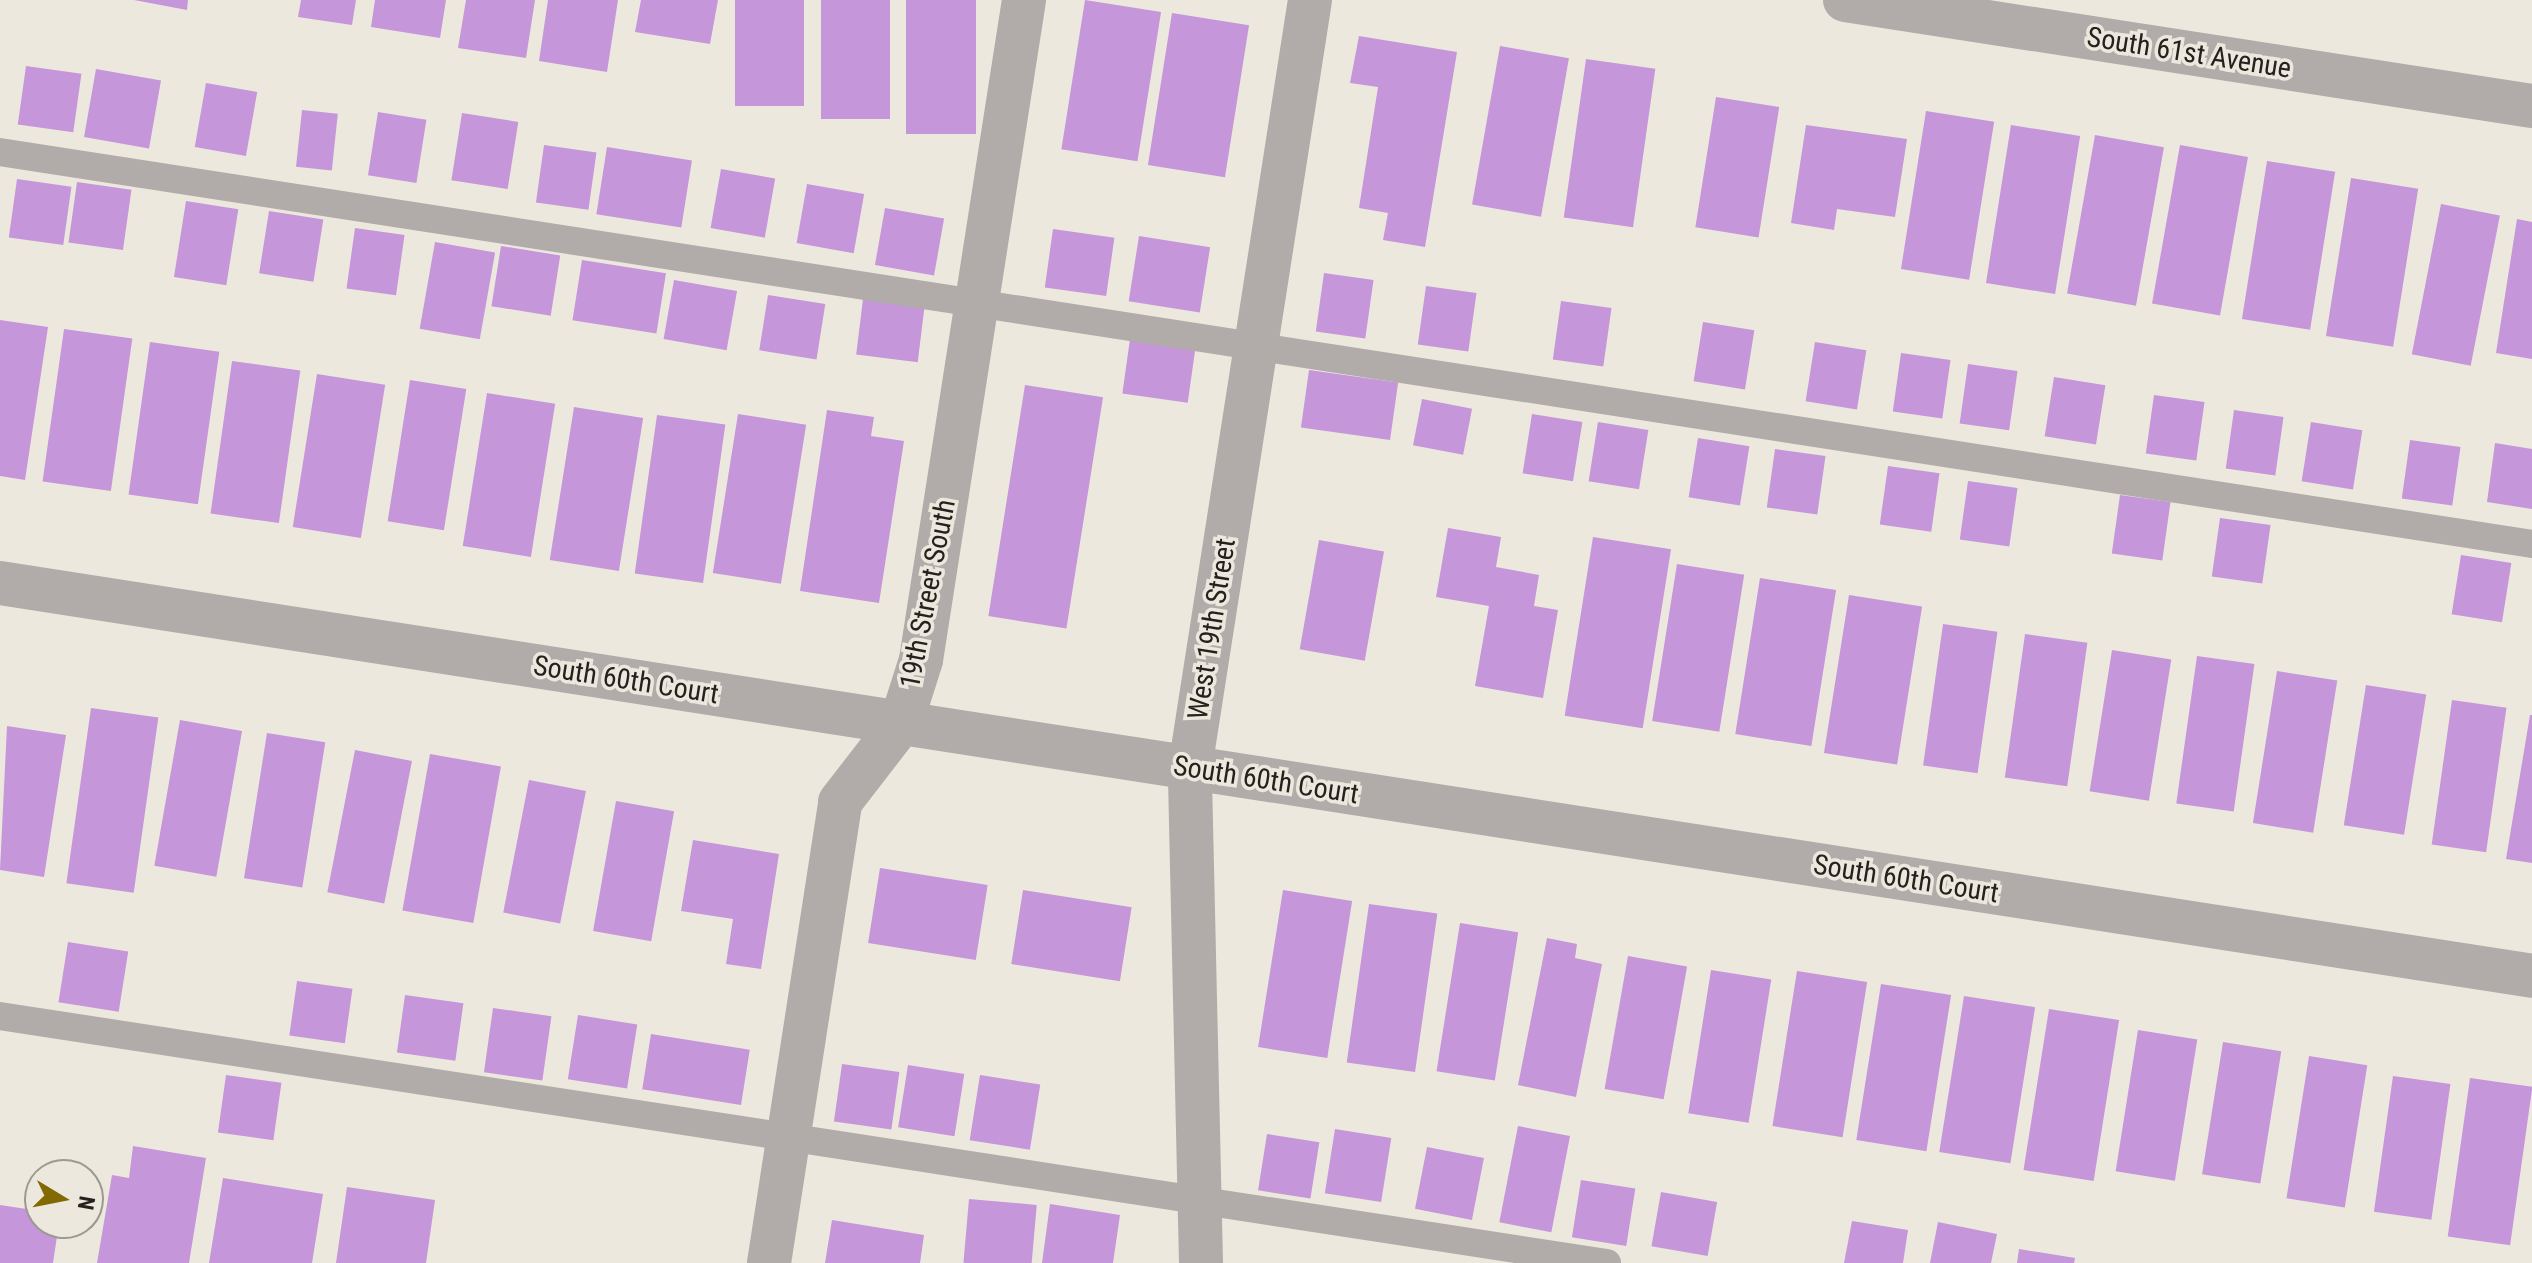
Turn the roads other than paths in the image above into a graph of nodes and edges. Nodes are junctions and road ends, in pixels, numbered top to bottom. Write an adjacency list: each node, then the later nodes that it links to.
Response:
1 (1024, 0): 6 (street, 19th Street South)
2 (1310, 0): 7 (street, West 19th Street)
3 (1845, 0): 4 (street, South 61st Avenue)
4 (2532, 106)
5 (0, 152): 6 (lane)
6 (977, 303): 7 (lane); 10 (street, 19th Street South)
7 (1256, 347): 8 (lane); 11 (street, West 19th Street)
8 (2532, 544)
9 (0, 583): 10 (street, South 60th Court)
10 (901, 723): 11 (street, South 60th Court); 14 (street, 19th Street South)
11 (1190, 768): 12 (street, South 60th Court); 15 (street, West 19th Street)
12 (2532, 976)
13 (0, 1016): 14 (lane)
14 (788, 1137): 15 (lane); 16 (street, 19th Street South)
15 (1195, 1200): 17 (street, West 19th Street); 18 (lane)
16 (769, 1263)
17 (1201, 1263)
18 (1607, 1263)

